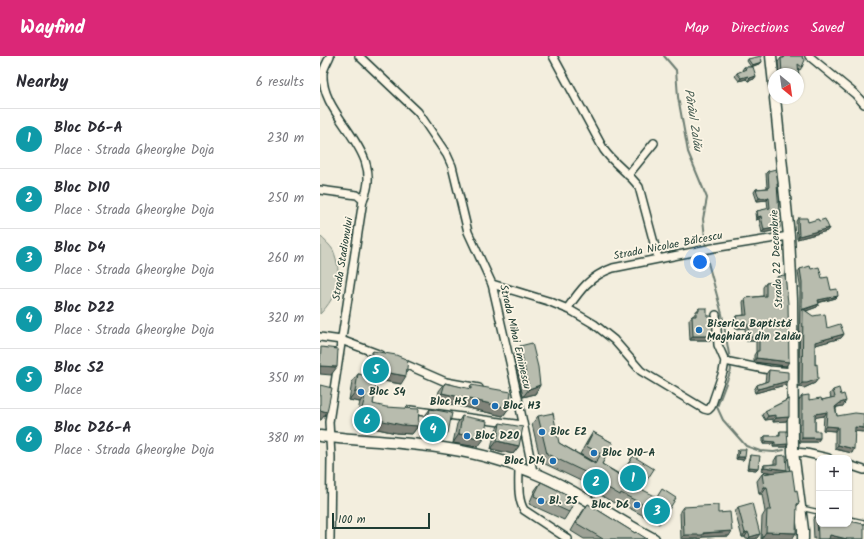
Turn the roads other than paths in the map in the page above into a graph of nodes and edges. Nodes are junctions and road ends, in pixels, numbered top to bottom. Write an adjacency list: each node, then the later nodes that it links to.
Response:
1 (330, 56): 12 (street, Strada Stadionului)
2 (359, 56): 15 (street, Strada Mihai Eminescu)
3 (554, 56): 10 (street)
4 (771, 56): 6 (main road)
5 (809, 56): 8 (street)
6 (772, 68)
7 (777, 104): 13 (main road, Strada 22 Decembrie)
8 (864, 104)
9 (654, 143): 10 (street)
10 (628, 174): 14 (street)
11 (320, 190): 12 (street)
12 (363, 200): 19 (street, Strada Stadionului)
13 (789, 236): 14 (street, Strada Nicolae Bălcescu); 21 (main road, Strada 22 Decembrie)
14 (658, 258): 16 (street, Strada Nicolae Bălcescu)
15 (492, 284): 16 (street); 24 (street, Strada Mihai Eminescu)
16 (567, 309): 20 (street)
17 (716, 315): 20 (street)
18 (320, 337): 19 (street)
19 (341, 340): 22 (street); 27 (street, Strada Stadionului)
20 (725, 361): 21 (street)
21 (793, 372): 28 (main road, Strada 22 Decembrie)
22 (488, 389)
23 (508, 392): 24 (street)
24 (517, 394): 26 (street, Strada Mihai Eminescu)
25 (402, 409): 26 (street)
26 (523, 425): 33 (street, Strada Mihai Eminescu)
27 (325, 436): 31 (main road); 38 (street, Strada Stadionului)
28 (793, 452): 29 (street); 34 (main road, Strada 22 Decembrie)
29 (816, 455)
30 (852, 466): 32 (street)
31 (519, 467): 33 (main road); 39 (street)
32 (864, 470)
33 (533, 472): 40 (main road)
34 (800, 508): 35 (lane); 41 (main road, Strada 22 Decembrie)
35 (816, 511)
36 (852, 520): 37 (lane)
37 (863, 522)
38 (330, 539)
39 (568, 539)
40 (654, 539)
41 (803, 539)

